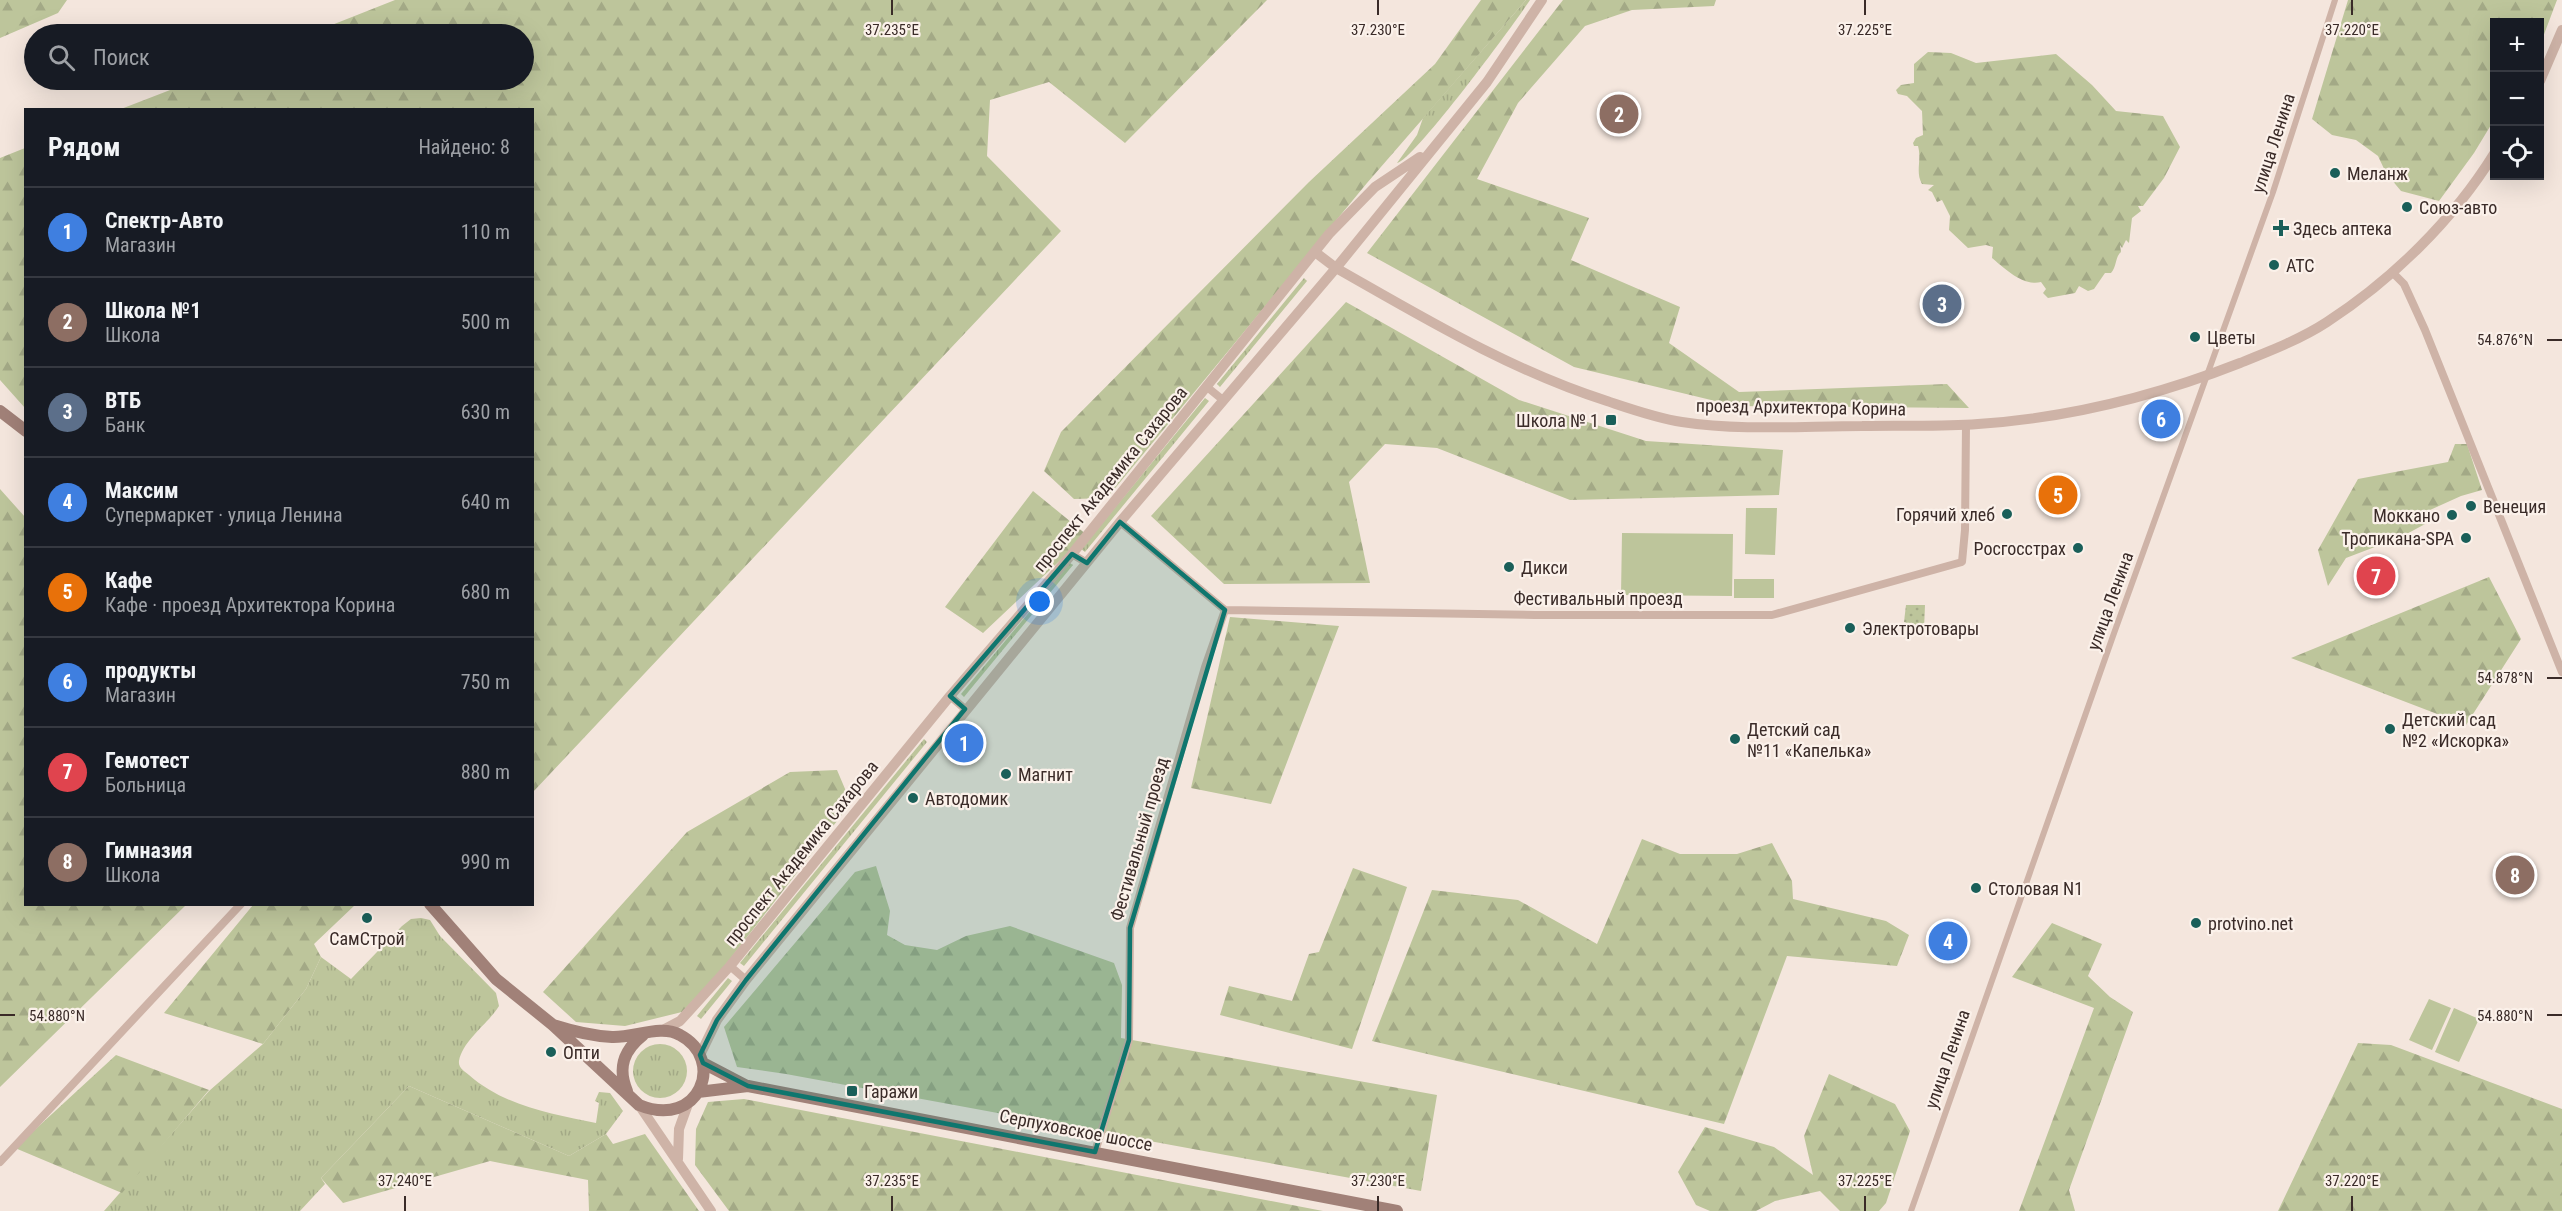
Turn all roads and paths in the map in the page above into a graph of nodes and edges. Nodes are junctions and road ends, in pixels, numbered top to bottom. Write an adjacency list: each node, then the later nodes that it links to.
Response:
1 (1542, 0): 5 (street, проспект Академика Сахарова)
2 (2335, 0): 10 (street, улица Ленина)
3 (2562, 30): 4 (street)
4 (2544, 72)
5 (1430, 150): 7 (street, проспект Академика Сахарова); 8 (street, проспект Академика Сахарова)
6 (2490, 160): 9 (street, проезд Архитектора Корина)
7 (1315, 252): 8 (street, проезд Архитектора Корина); 11 (street, проспект Академика Сахарова)
8 (1336, 268): 12 (street, проспект Академика Сахарова); 14 (street, проезд Архитектора Корина)
9 (2392, 272): 10 (street, проезд Архитектора Корина); 20 (street)
10 (2208, 376): 14 (street, проезд Архитектора Корина); 41 (street, улица Ленина)
11 (1207, 387): 12 (street); 17 (street, проспект Академика Сахарова)
12 (1223, 400): 16 (street, проспект Академика Сахарова)
13 (0, 411): 15 (main road)
14 (1966, 425): 19 (street, Фестивальный проезд)
15 (24, 429)
16 (1120, 522): 18 (street, проспект Академика Сахарова); 19 (street)
17 (1072, 554): 18 (street); 21 (street, проспект Академика Сахарова)
18 (1087, 563): 22 (street, проспект Академика Сахарова)
19 (1225, 610): 36 (street, Фестивальный проезд)
20 (2562, 672)
21 (950, 696): 22 (street); 25 (street, проспект Академика Сахарова)
22 (966, 709): 26 (street, проспект Академика Сахарова)
23 (239, 906): 38 (street)
24 (432, 906): 27 (main road)
25 (730, 966): 26 (street); 28 (street, проспект Академика Сахарова)
26 (746, 980): 30 (street, проспект Академика Сахарова)
27 (553, 1025): 29 (main road); 33 (main road)
28 (663, 1030): 29 (main road); 30 (main road)
29 (643, 1035): 33 (main road)
30 (701, 1059): 31 (main road); 32 (main road)
31 (748, 1086): 32 (main road); 36 (main road, Серпуховское шоссе)
32 (698, 1092): 34 (main road)
33 (628, 1095): 35 (main road)
34 (688, 1104): 35 (main road); 37 (street)
35 (639, 1106): 37 (street)
36 (1095, 1152): 40 (main road, Серпуховское шоссе)
37 (678, 1159): 39 (street)
38 (0, 1162)
39 (711, 1211)
40 (1397, 1211)
41 (1911, 1211)

